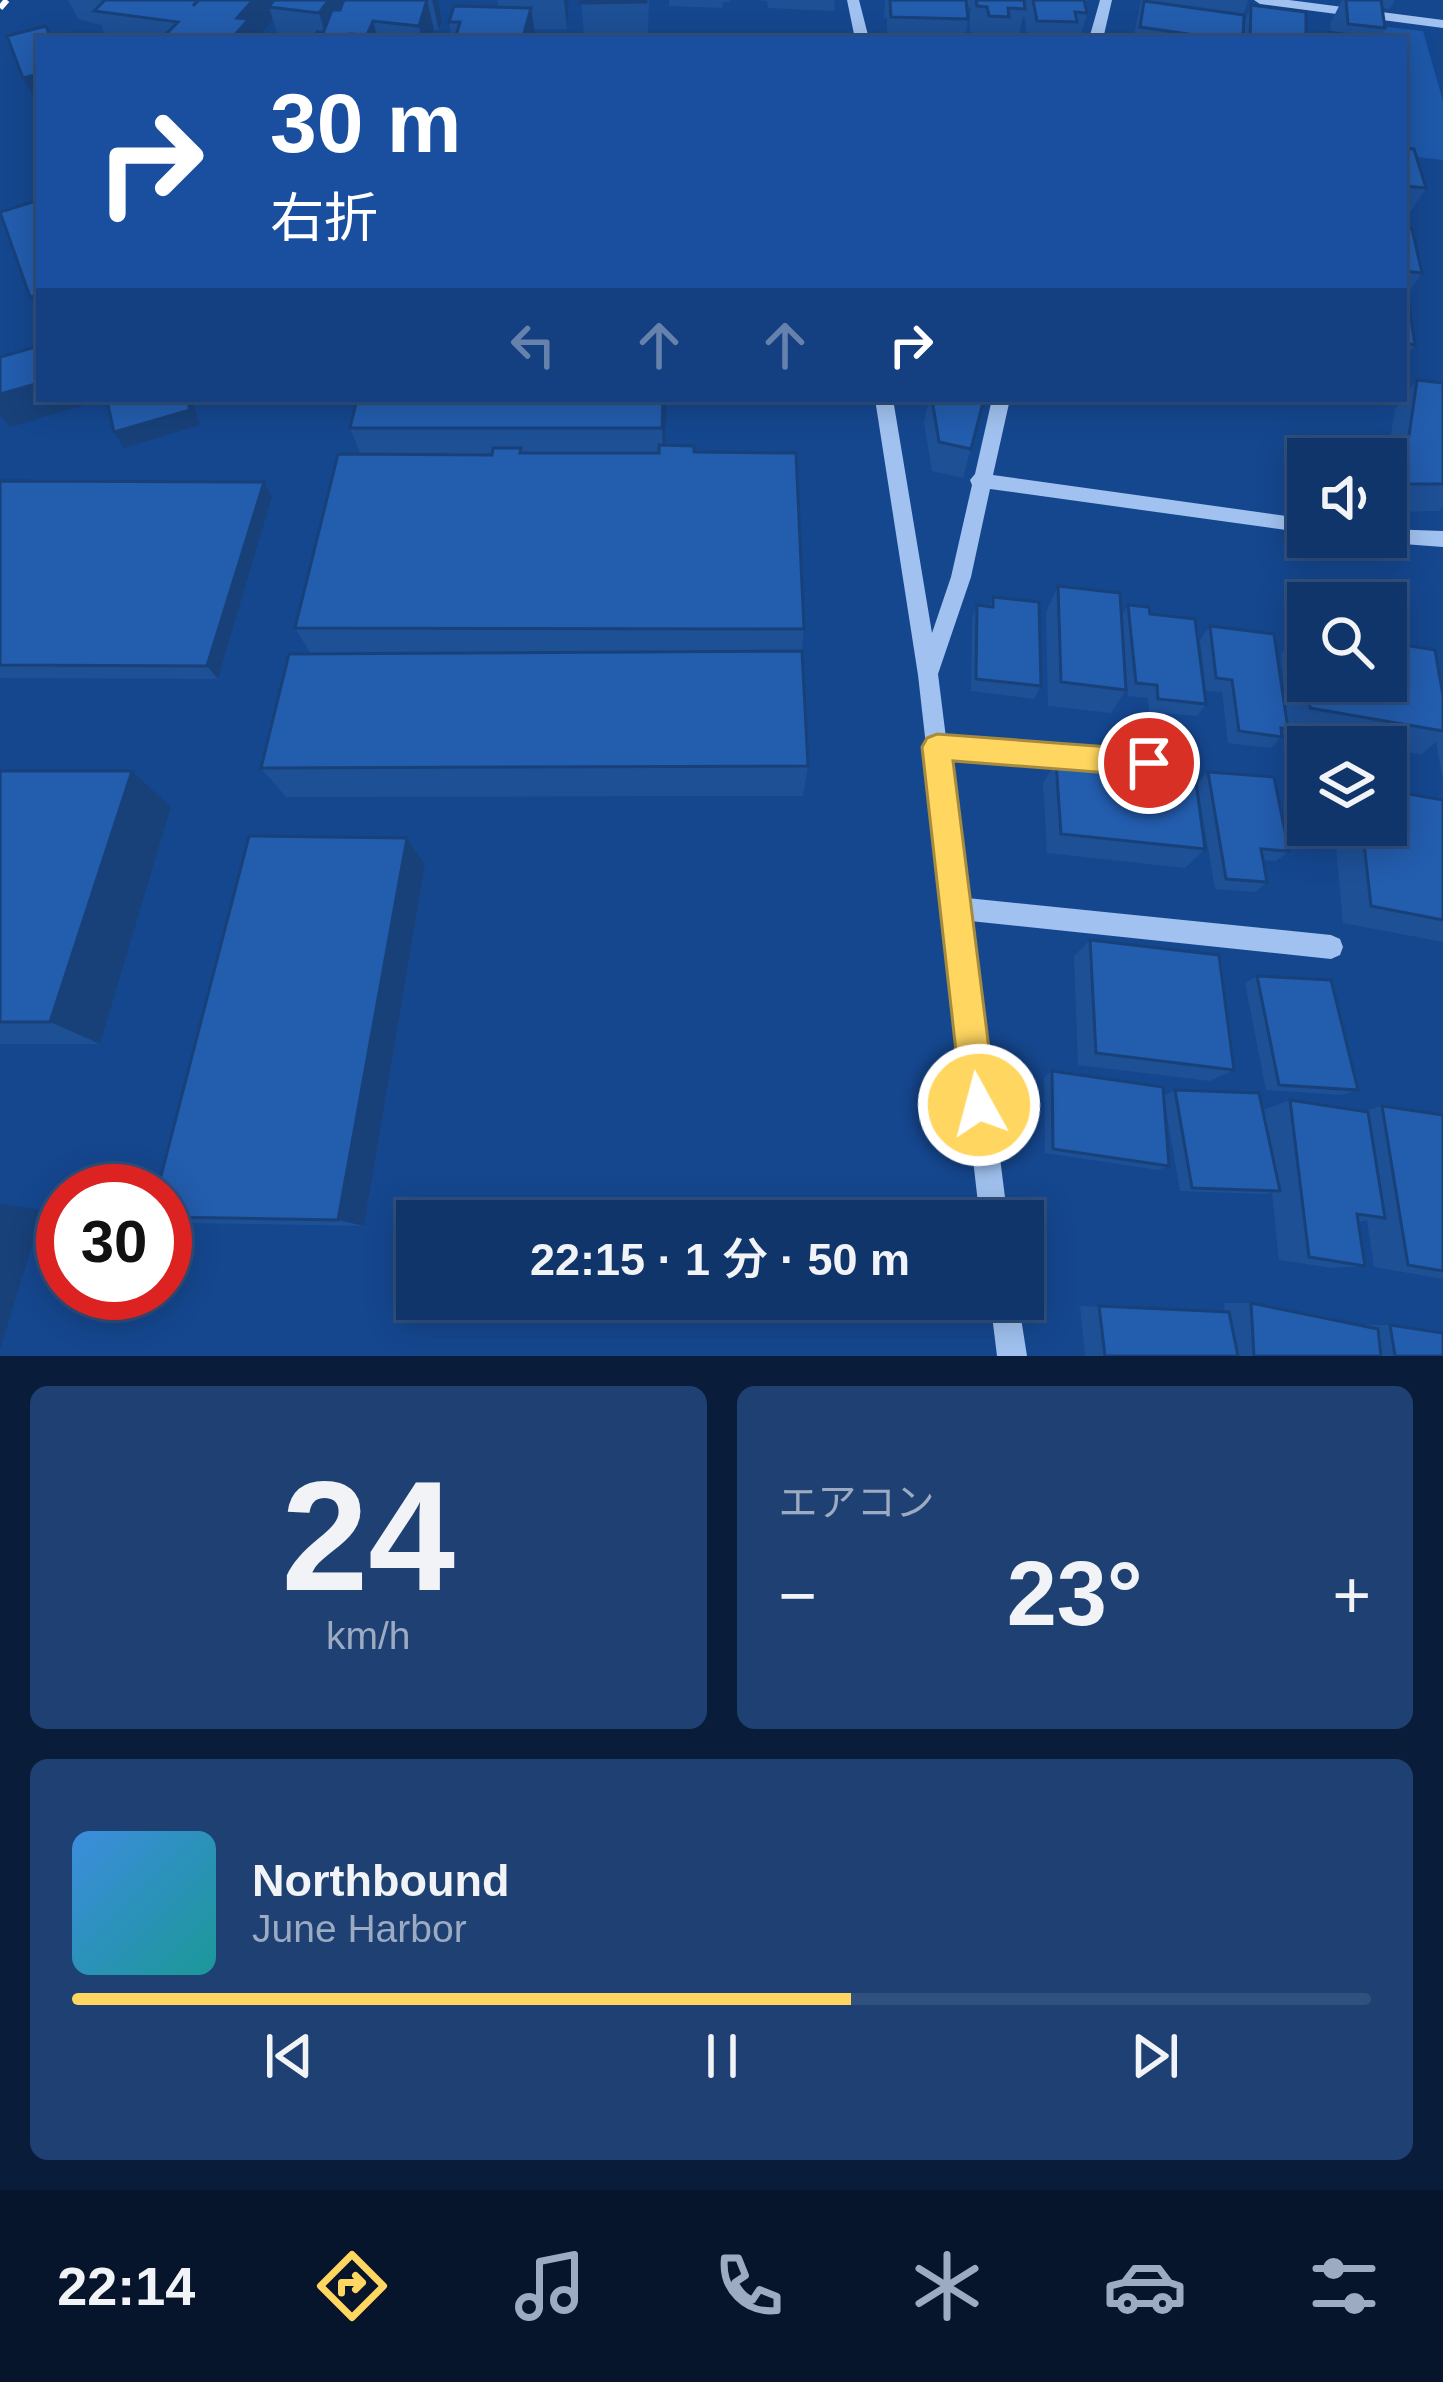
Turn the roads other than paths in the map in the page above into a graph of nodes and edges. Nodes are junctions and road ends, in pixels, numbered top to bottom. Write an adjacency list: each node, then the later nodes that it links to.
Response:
1 (853, 0): 6 (street)
2 (1106, 0): 7 (street)
3 (1260, 0): 4 (street)
4 (1353, 7): 5 (street)
5 (1443, 24)
6 (861, 36)
7 (1097, 36)
8 (884, 402): 14 (street)
9 (1000, 402): 10 (street)
10 (980, 480): 11 (street); 14 (street)
11 (1287, 523)
12 (1407, 538): 13 (street)
13 (1443, 539)
14 (928, 675): 15 (street)
15 (937, 747): 16 (street); 17 (street)
16 (1149, 763)
17 (955, 908): 18 (street); 19 (street)
18 (1331, 947)
19 (991, 1200)
20 (1007, 1320): 21 (street)
21 (1012, 1356)

